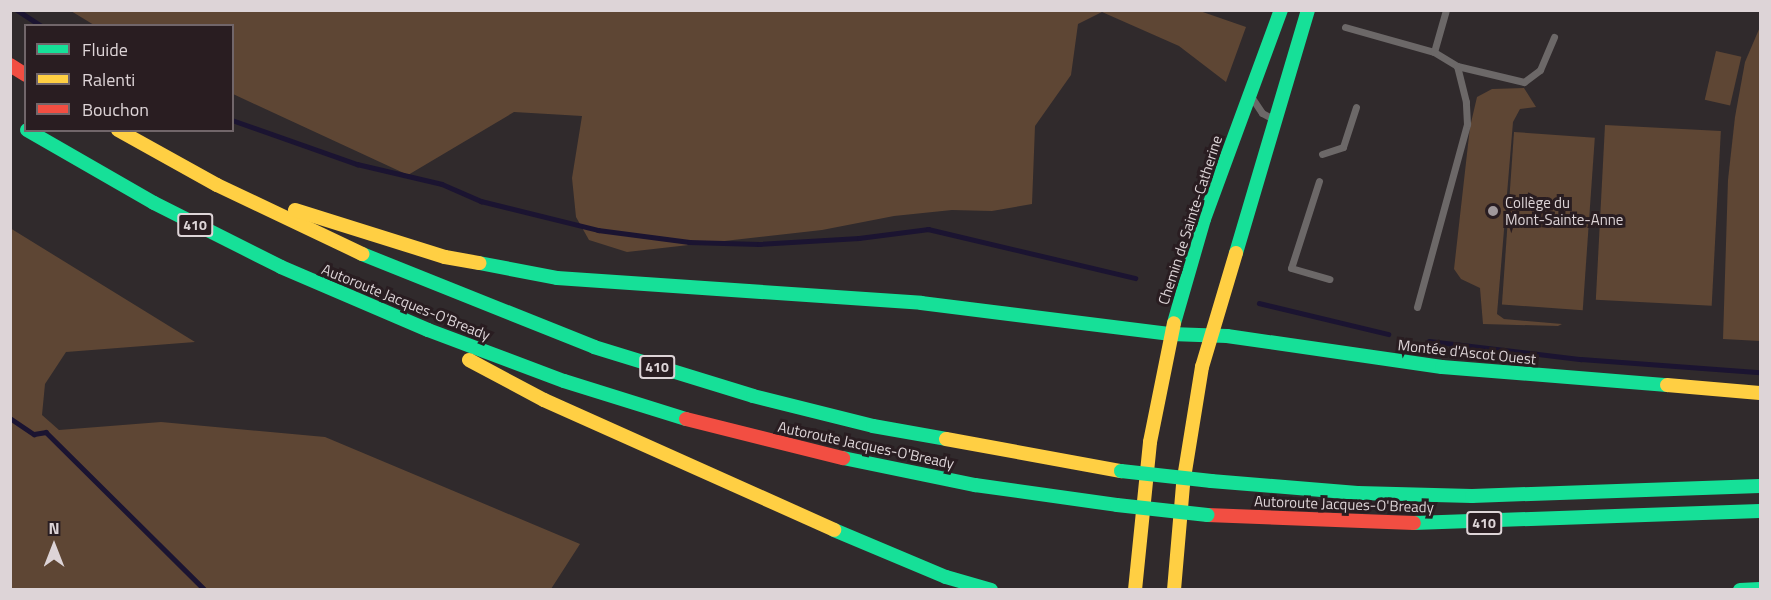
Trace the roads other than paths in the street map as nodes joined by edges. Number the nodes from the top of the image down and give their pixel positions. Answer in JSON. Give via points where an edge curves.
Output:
{"nodes":[{"id":1,"x":1281,"y":10,"type":"edge"},
{"id":2,"x":1308,"y":10,"type":"edge"},
{"id":3,"x":1446,"y":10,"type":"edge"},
{"id":4,"x":1345,"y":27,"type":"dead end"},
{"id":5,"x":1554,"y":37,"type":"dead end"},
{"id":6,"x":1434,"y":52,"type":"junction"},
{"id":7,"x":10,"y":65,"type":"edge"},
{"id":8,"x":1457,"y":66,"type":"junction"},
{"id":9,"x":24,"y":74,"type":"edge"},
{"id":10,"x":1250,"y":95,"type":"junction"},
{"id":11,"x":1356,"y":107,"type":"dead end"},
{"id":12,"x":1275,"y":120,"type":"junction"},
{"id":13,"x":30,"y":132,"type":"edge"},
{"id":14,"x":122,"y":132,"type":"edge"},
{"id":15,"x":1322,"y":153,"type":"dead end"},
{"id":16,"x":1319,"y":181,"type":"dead end"},
{"id":17,"x":217,"y":185,"type":"junction"},
{"id":18,"x":1329,"y":279,"type":"dead end"},
{"id":19,"x":369,"y":306,"type":"junction"},
{"id":20,"x":1417,"y":307,"type":"dead end"},
{"id":21,"x":1171,"y":334,"type":"junction"},
{"id":22,"x":1212,"y":336,"type":"junction"},
{"id":23,"x":1761,"y":393,"type":"edge"},
{"id":24,"x":1761,"y":486,"type":"edge"},
{"id":25,"x":1761,"y":511,"type":"edge"},
{"id":26,"x":1761,"y":589,"type":"edge"},
{"id":27,"x":991,"y":590,"type":"edge"},
{"id":28,"x":1135,"y":590,"type":"edge"},
{"id":29,"x":1174,"y":590,"type":"edge"},
{"id":30,"x":1740,"y":590,"type":"edge"}],
"edges":[{"from":1,"to":10,"type":"main road","name":"Chemin de Sainte-Catherine"},
{"from":2,"to":12,"type":"main road"},
{"from":3,"to":6,"type":"lane"},
{"from":4,"to":6,"type":"lane"},
{"from":5,"to":8,"type":"lane","via":[[1540,70],[1524,82]]},
{"from":6,"to":8,"type":"lane"},
{"from":7,"to":9,"type":"main road"},
{"from":8,"to":20,"type":"lane","via":[[1467,124]]},
{"from":10,"to":12,"type":"lane","via":[[1262,113]]},
{"from":10,"to":21,"type":"main road","name":"Chemin de Sainte-Catherine","via":[[1201,227]]},
{"from":11,"to":15,"type":"lane","via":[[1343,147]]},
{"from":12,"to":22,"type":"main road"},
{"from":13,"to":19,"type":"main road","name":"Autoroute Jacques-O'Bready","number":"410","via":[[216,235]]},
{"from":14,"to":17,"type":"main road","name":"Autoroute Jacques-O'Bready","number":"410"},
{"from":16,"to":18,"type":"lane","via":[[1314,186],[1291,268]]},
{"from":17,"to":21,"type":"main road","name":"Montée d'Ascot Ouest","via":[[413,248],[509,271],[595,282],[977,308]]},
{"from":17,"to":24,"type":"main road","name":"Autoroute Jacques-O'Bready","number":"410","bridge":true,"via":[[425,282],[662,369],[873,426],[1121,471],[1358,493],[1472,496]]},
{"from":19,"to":25,"type":"main road","name":"Autoroute Jacques-O'Bready","number":"410","bridge":true,"via":[[564,381],[735,432],[936,478],[1117,505],[1208,515],[1456,524]]},
{"from":19,"to":27,"type":"main road","via":[[577,415],[898,559]]},
{"from":21,"to":22,"type":"main road","name":"Montée d'Ascot Ouest"},
{"from":21,"to":28,"type":"main road","name":"Chemin de Sainte-Catherine","via":[[1145,477]]},
{"from":22,"to":23,"type":"main road","name":"Montée d'Ascot Ouest","via":[[1442,367]]},
{"from":22,"to":29,"type":"main road","via":[[1189,437]]},
{"from":26,"to":30,"type":"main road"}]}
